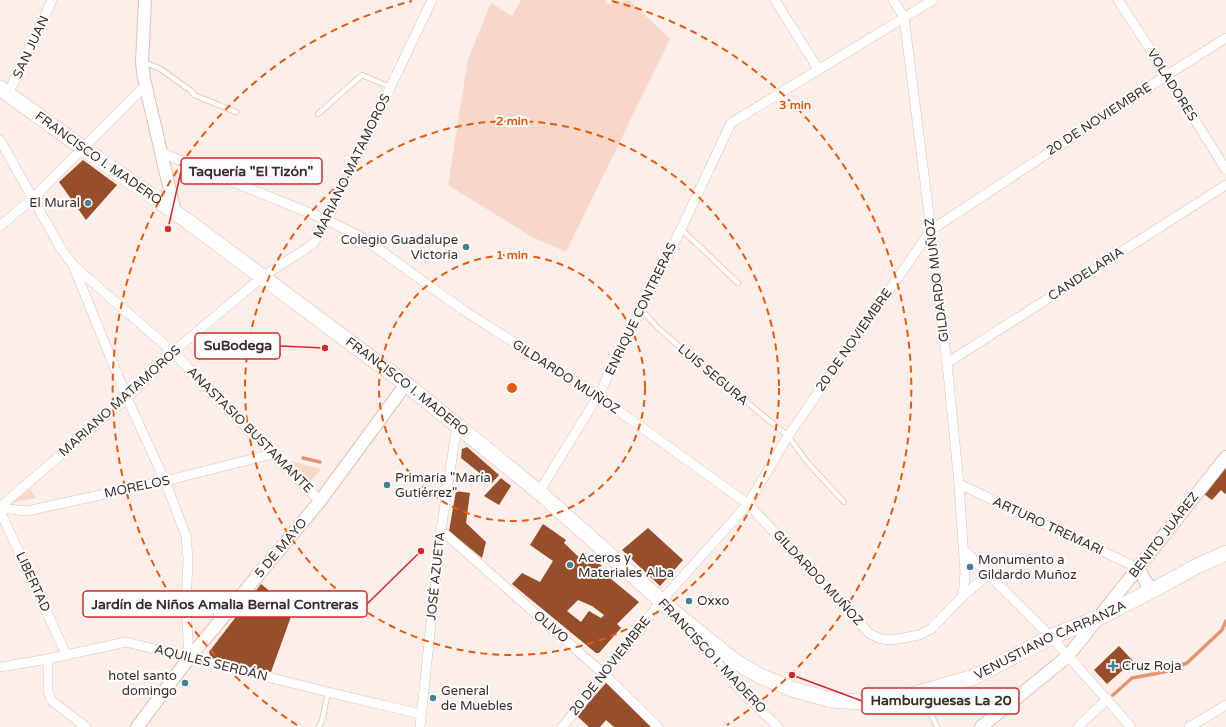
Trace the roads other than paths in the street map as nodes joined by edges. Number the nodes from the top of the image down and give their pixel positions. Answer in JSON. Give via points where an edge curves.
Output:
{"nodes":[{"id":1,"x":52,"y":0,"type":"edge"},
{"id":2,"x":145,"y":0,"type":"edge"},
{"id":3,"x":432,"y":0,"type":"edge"},
{"id":4,"x":775,"y":0,"type":"edge"},
{"id":5,"x":893,"y":0,"type":"edge"},
{"id":6,"x":933,"y":0,"type":"edge"},
{"id":7,"x":1118,"y":0,"type":"edge"},
{"id":8,"x":904,"y":17,"type":"junction"},
{"id":9,"x":1226,"y":38,"type":"edge"},
{"id":10,"x":142,"y":62,"type":"junction"},
{"id":11,"x":818,"y":69,"type":"junction"},
{"id":12,"x":1167,"y":75,"type":"junction"},
{"id":13,"x":146,"y":86,"type":"junction"},
{"id":14,"x":390,"y":88,"type":"junction"},
{"id":15,"x":4,"y":91,"type":"edge"},
{"id":16,"x":236,"y":112,"type":"dead end"},
{"id":17,"x":318,"y":114,"type":"dead end"},
{"id":18,"x":0,"y":140,"type":"edge"},
{"id":19,"x":84,"y":149,"type":"junction"},
{"id":20,"x":162,"y":153,"type":"junction"},
{"id":21,"x":1226,"y":170,"type":"edge"},
{"id":22,"x":1226,"y":185,"type":"edge"},
{"id":23,"x":32,"y":199,"type":"junction"},
{"id":24,"x":175,"y":212,"type":"junction"},
{"id":25,"x":327,"y":220,"type":"junction"},
{"id":26,"x":0,"y":226,"type":"edge"},
{"id":27,"x":681,"y":229,"type":"junction"},
{"id":28,"x":932,"y":230,"type":"junction"},
{"id":29,"x":73,"y":265,"type":"junction"},
{"id":30,"x":262,"y":277,"type":"junction"},
{"id":31,"x":738,"y":283,"type":"dead end"},
{"id":32,"x":642,"y":309,"type":"junction"},
{"id":33,"x":173,"y":352,"type":"junction"},
{"id":34,"x":947,"y":363,"type":"junction"},
{"id":35,"x":406,"y":384,"type":"junction"},
{"id":36,"x":598,"y":396,"type":"junction"},
{"id":37,"x":127,"y":398,"type":"junction"},
{"id":38,"x":457,"y":425,"type":"junction"},
{"id":39,"x":788,"y":436,"type":"junction"},
{"id":40,"x":272,"y":454,"type":"junction"},
{"id":41,"x":1226,"y":457,"type":"edge"},
{"id":42,"x":165,"y":481,"type":"junction"},
{"id":43,"x":959,"y":484,"type":"junction"},
{"id":44,"x":539,"y":492,"type":"junction"},
{"id":45,"x":320,"y":500,"type":"junction"},
{"id":46,"x":844,"y":502,"type":"dead end"},
{"id":47,"x":748,"y":504,"type":"junction"},
{"id":48,"x":0,"y":509,"type":"edge"},
{"id":49,"x":441,"y":530,"type":"junction"},
{"id":50,"x":964,"y":550,"type":"junction"},
{"id":51,"x":1226,"y":553,"type":"edge"},
{"id":52,"x":1138,"y":568,"type":"junction"},
{"id":53,"x":989,"y":574,"type":"junction"},
{"id":54,"x":1155,"y":589,"type":"junction"},
{"id":55,"x":963,"y":596,"type":"junction"},
{"id":56,"x":661,"y":601,"type":"junction"},
{"id":57,"x":675,"y":613,"type":"junction"},
{"id":58,"x":1100,"y":616,"type":"junction"},
{"id":59,"x":1052,"y":637,"type":"junction"},
{"id":60,"x":66,"y":654,"type":"junction"},
{"id":61,"x":1068,"y":656,"type":"junction"},
{"id":62,"x":189,"y":658,"type":"junction"},
{"id":63,"x":48,"y":659,"type":"junction"},
{"id":64,"x":0,"y":667,"type":"edge"},
{"id":65,"x":605,"y":675,"type":"junction"},
{"id":66,"x":328,"y":692,"type":"junction"},
{"id":67,"x":1107,"y":699,"type":"junction"},
{"id":68,"x":1226,"y":705,"type":"edge"},
{"id":69,"x":420,"y":714,"type":"junction"},
{"id":70,"x":931,"y":714,"type":"dead end"},
{"id":71,"x":86,"y":727,"type":"edge"},
{"id":72,"x":137,"y":727,"type":"edge"},
{"id":73,"x":319,"y":727,"type":"edge"},
{"id":74,"x":420,"y":727,"type":"edge"},
{"id":75,"x":562,"y":727,"type":"edge"},
{"id":76,"x":658,"y":727,"type":"edge"},
{"id":77,"x":778,"y":727,"type":"edge"},
{"id":78,"x":937,"y":727,"type":"edge"},
{"id":79,"x":981,"y":727,"type":"edge"},
{"id":80,"x":1078,"y":727,"type":"edge"},
{"id":81,"x":1132,"y":727,"type":"edge"},
{"id":82,"x":1189,"y":727,"type":"edge"}],
"edges":[{"from":1,"to":15,"type":"street","name":"SAN JUAN"},
{"from":2,"to":10,"type":"street"},
{"from":3,"to":14,"type":"street","name":"MARIANO MATAMOROS"},
{"from":4,"to":11,"type":"street"},
{"from":5,"to":8,"type":"street","name":"GILDARDO MUÑOZ"},
{"from":6,"to":8,"type":"street","name":"ENRIQUE CONTRERAS"},
{"from":7,"to":12,"type":"street","name":"VOLADORES"},
{"from":8,"to":11,"type":"street","name":"ENRIQUE CONTRERAS"},
{"from":8,"to":28,"type":"street","name":"GILDARDO MUÑOZ"},
{"from":9,"to":12,"type":"street","name":"20 DE NOVIEMBRE"},
{"from":10,"to":13,"type":"street"},
{"from":10,"to":16,"type":"lane","via":[[159,68],[194,95]]},
{"from":11,"to":27,"type":"street","name":"ENRIQUE CONTRERAS","via":[[731,123]]},
{"from":12,"to":21,"type":"street","name":"VOLADORES"},
{"from":12,"to":28,"type":"street","name":"20 DE NOVIEMBRE"},
{"from":13,"to":19,"type":"street"},
{"from":13,"to":20,"type":"street"},
{"from":14,"to":17,"type":"lane","via":[[362,75]]},
{"from":14,"to":25,"type":"street","name":"MARIANO MATAMOROS"},
{"from":15,"to":19,"type":"main road","name":"FRANCISCO I. MADERO"},
{"from":18,"to":23,"type":"street"},
{"from":19,"to":23,"type":"street"},
{"from":19,"to":24,"type":"main road","name":"FRANCISCO I. MADERO"},
{"from":20,"to":24,"type":"street"},
{"from":20,"to":25,"type":"street","name":"GILDARDO MUÑOZ"},
{"from":22,"to":34,"type":"street","name":"CANDELARIA"},
{"from":23,"to":26,"type":"street"},
{"from":23,"to":29,"type":"street"},
{"from":24,"to":30,"type":"main road","name":"FRANCISCO I. MADERO"},
{"from":25,"to":30,"type":"street","name":"MARIANO MATAMOROS","via":[[313,244]]},
{"from":25,"to":36,"type":"street","name":"GILDARDO MUÑOZ","via":[[362,238],[463,310]]},
{"from":27,"to":31,"type":"lane","name":"ENRIQUE CONTRERAS"},
{"from":27,"to":32,"type":"street","name":"ENRIQUE CONTRERAS"},
{"from":28,"to":34,"type":"street","name":"GILDARDO MUÑOZ"},
{"from":28,"to":39,"type":"street","name":"20 DE NOVIEMBRE"},
{"from":29,"to":33,"type":"street","name":"ANASTASIO BUSTAMANTE"},
{"from":29,"to":37,"type":"street"},
{"from":30,"to":33,"type":"street","name":"MARIANO MATAMOROS"},
{"from":30,"to":35,"type":"main road","name":"FRANCISCO I. MADERO"},
{"from":32,"to":36,"type":"street","name":"ENRIQUE CONTRERAS"},
{"from":32,"to":39,"type":"lane","name":"LUIS SEGURA","via":[[658,328],[682,349]]},
{"from":33,"to":37,"type":"street","name":"MARIANO MATAMOROS"},
{"from":33,"to":40,"type":"street","name":"ANASTASIO BUSTAMANTE"},
{"from":34,"to":43,"type":"street","name":"GILDARDO MUÑOZ"},
{"from":35,"to":38,"type":"main road","name":"FRANCISCO I. MADERO"},
{"from":35,"to":45,"type":"street","name":"5 DE MAYO"},
{"from":36,"to":44,"type":"street","name":"ENRIQUE CONTRERAS"},
{"from":36,"to":47,"type":"street","name":"GILDARDO MUÑOZ"},
{"from":37,"to":42,"type":"street"},
{"from":37,"to":48,"type":"street","name":"MARIANO MATAMOROS"},
{"from":38,"to":44,"type":"main road","name":"FRANCISCO I. MADERO"},
{"from":38,"to":49,"type":"street","name":"JOSÉ AZUETA"},
{"from":39,"to":46,"type":"lane","name":"LUIS SEGURA","via":[[808,463]]},
{"from":39,"to":47,"type":"street","name":"20 DE NOVIEMBRE"},
{"from":40,"to":42,"type":"street","name":"MORELOS"},
{"from":40,"to":45,"type":"street","name":"ANASTASIO BUSTAMANTE"},
{"from":41,"to":52,"type":"street","name":"BENITO JUÁREZ"},
{"from":42,"to":48,"type":"street","name":"MORELOS","via":[[27,511]]},
{"from":42,"to":62,"type":"street","via":[[186,536]]},
{"from":43,"to":50,"type":"street","name":"GILDARDO MUÑOZ"},
{"from":43,"to":52,"type":"street","name":"ARTURO TREMARI"},
{"from":44,"to":56,"type":"main road","name":"FRANCISCO I. MADERO"},
{"from":45,"to":62,"type":"street","name":"5 DE MAYO"},
{"from":47,"to":55,"type":"street","name":"GILDARDO MUÑOZ","via":[[870,634],[881,639],[899,639],[919,635],[931,629]]},
{"from":47,"to":56,"type":"street","name":"20 DE NOVIEMBRE"},
{"from":48,"to":60,"type":"street","name":"LIBERTAD"},
{"from":49,"to":65,"type":"street","name":"OLIVO"},
{"from":49,"to":69,"type":"street","name":"JOSÉ AZUETA"},
{"from":50,"to":53,"type":"street"},
{"from":50,"to":55,"type":"street","name":"GILDARDO MUÑOZ"},
{"from":51,"to":54,"type":"main road","name":"VENUSTIANO CARRANZA"},
{"from":52,"to":54,"type":"street","via":[[1147,584]]},
{"from":52,"to":58,"type":"street","name":"BENITO JUÁREZ"},
{"from":53,"to":55,"type":"street"},
{"from":53,"to":59,"type":"street"},
{"from":54,"to":58,"type":"main road","name":"VENUSTIANO CARRANZA"},
{"from":56,"to":57,"type":"main road","name":"FRANCISCO I. MADERO"},
{"from":56,"to":65,"type":"street","name":"20 DE NOVIEMBRE"},
{"from":57,"to":59,"type":"main road","name":"VENUSTIANO CARRANZA","via":[[736,662],[762,678],[832,700],[861,702],[894,700],[974,677]]},
{"from":57,"to":77,"type":"street","name":"FRANCISCO I. MADERO","via":[[742,692]]},
{"from":58,"to":59,"type":"main road","name":"VENUSTIANO CARRANZA"},
{"from":58,"to":61,"type":"street","name":"BENITO JUÁREZ"},
{"from":59,"to":61,"type":"street"},
{"from":60,"to":62,"type":"street","name":"AQUILES SERDÁN","via":[[126,642]]},
{"from":60,"to":63,"type":"street","name":"AQUILES SERDÁN"},
{"from":61,"to":67,"type":"street"},
{"from":61,"to":79,"type":"street","name":"BENITO JUÁREZ"},
{"from":62,"to":66,"type":"street","name":"AQUILES SERDÁN"},
{"from":62,"to":72,"type":"street","name":"5 DE MAYO"},
{"from":63,"to":64,"type":"street","name":"AQUILES SERDÁN"},
{"from":63,"to":71,"type":"street","via":[[48,692],[52,701]]},
{"from":65,"to":75,"type":"street","name":"20 DE NOVIEMBRE"},
{"from":65,"to":76,"type":"street","name":"OLIVO"},
{"from":66,"to":69,"type":"street","name":"AQUILES SERDÁN"},
{"from":66,"to":73,"type":"lane"},
{"from":67,"to":80,"type":"street"},
{"from":67,"to":81,"type":"street"},
{"from":68,"to":82,"type":"street"},
{"from":69,"to":74,"type":"street","name":"JOSÉ AZUETA"},
{"from":70,"to":78,"type":"lane"}]}
